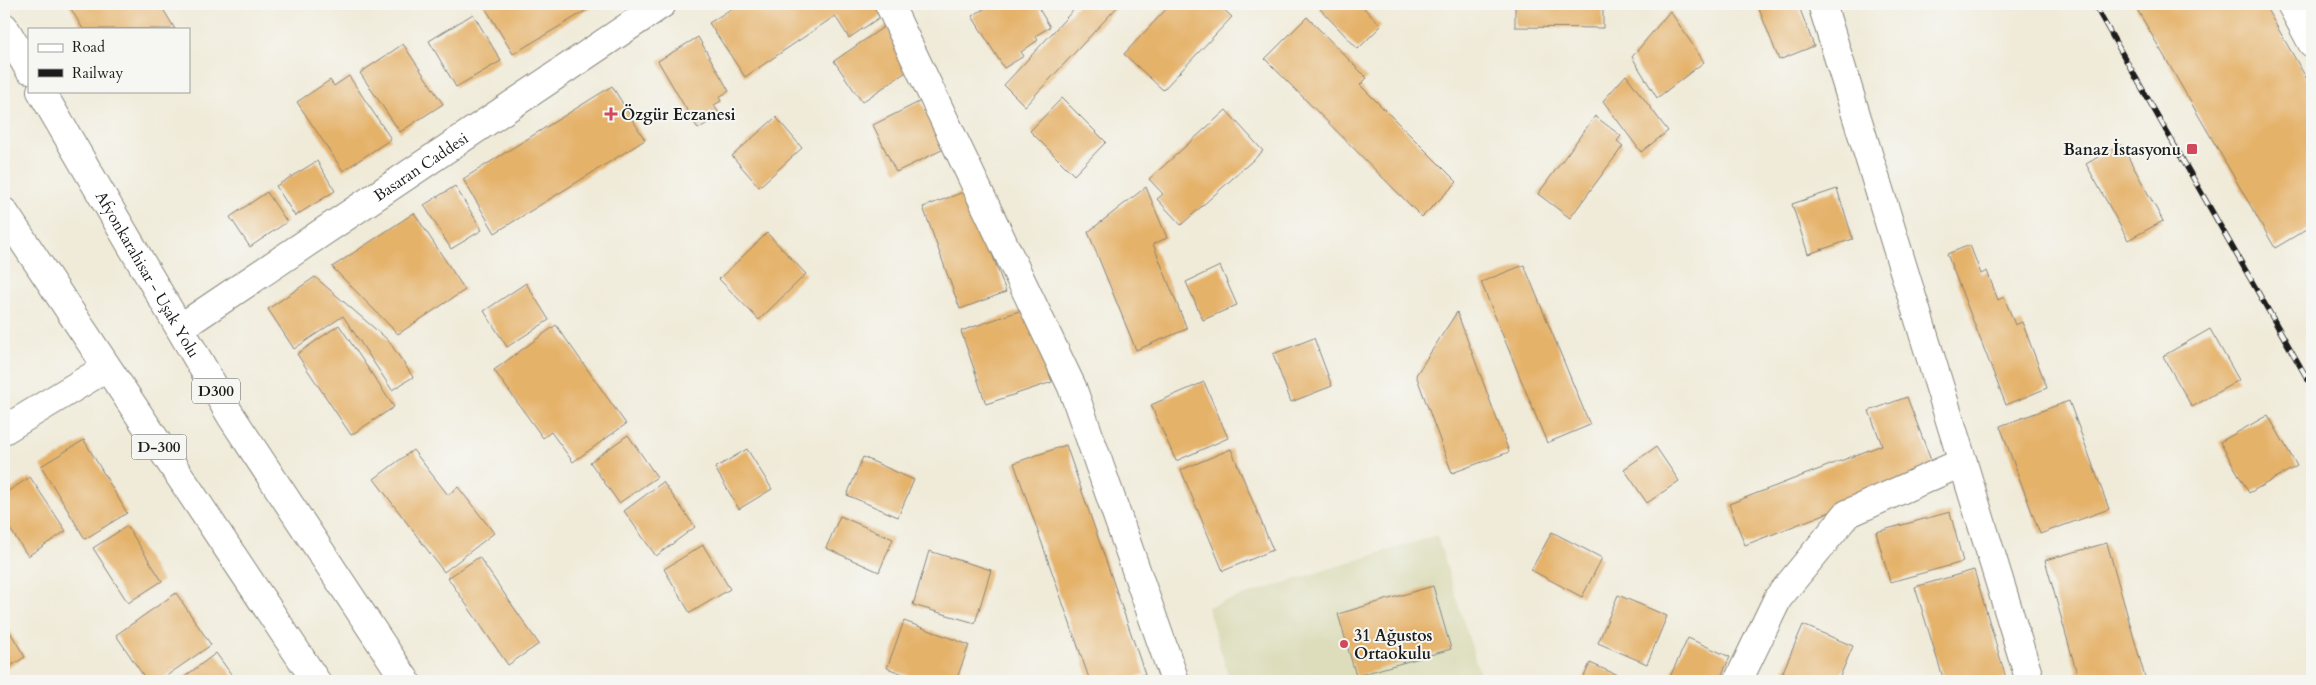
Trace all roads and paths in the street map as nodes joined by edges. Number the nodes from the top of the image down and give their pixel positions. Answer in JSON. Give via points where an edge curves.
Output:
{"nodes":[{"id":1,"x":662,"y":4,"type":"edge"},
{"id":2,"x":889,"y":4,"type":"edge"},
{"id":3,"x":1822,"y":4,"type":"edge"},
{"id":4,"x":2291,"y":4,"type":"edge"},
{"id":5,"x":4,"y":27,"type":"edge"},
{"id":6,"x":2312,"y":43,"type":"edge"},
{"id":7,"x":28,"y":68,"type":"edge"},
{"id":8,"x":43,"y":92,"type":"edge"},
{"id":9,"x":4,"y":212,"type":"edge"},
{"id":10,"x":180,"y":328,"type":"junction"},
{"id":11,"x":106,"y":368,"type":"junction"},
{"id":12,"x":4,"y":430,"type":"edge"},
{"id":13,"x":1963,"y":462,"type":"junction"},
{"id":14,"x":316,"y":681,"type":"edge"},
{"id":15,"x":406,"y":681,"type":"edge"},
{"id":16,"x":1175,"y":681,"type":"edge"},
{"id":17,"x":1738,"y":681,"type":"edge"},
{"id":18,"x":2030,"y":681,"type":"edge"}],
"edges":[{"from":1,"to":10,"type":"main road","name":"Basaran Caddesi"},
{"from":2,"to":16,"type":"main road","via":[[1072,387]]},
{"from":3,"to":13,"type":"main road"},
{"from":4,"to":6,"type":"main road"},
{"from":5,"to":7,"type":"main road"},
{"from":8,"to":10,"type":"main road","name":"Afyonkarahisar - Uşak Yolu","number":"D300"},
{"from":9,"to":11,"type":"main road","number":"D-300"},
{"from":10,"to":15,"type":"main road","name":"Afyonkarahisar - Uşak Yolu","number":"D300","via":[[232,416]]},
{"from":11,"to":12,"type":"main road"},
{"from":11,"to":14,"type":"main road","number":"D-300"},
{"from":13,"to":17,"type":"main road","via":[[1848,514],[1778,598]]},
{"from":13,"to":18,"type":"main road"}]}
